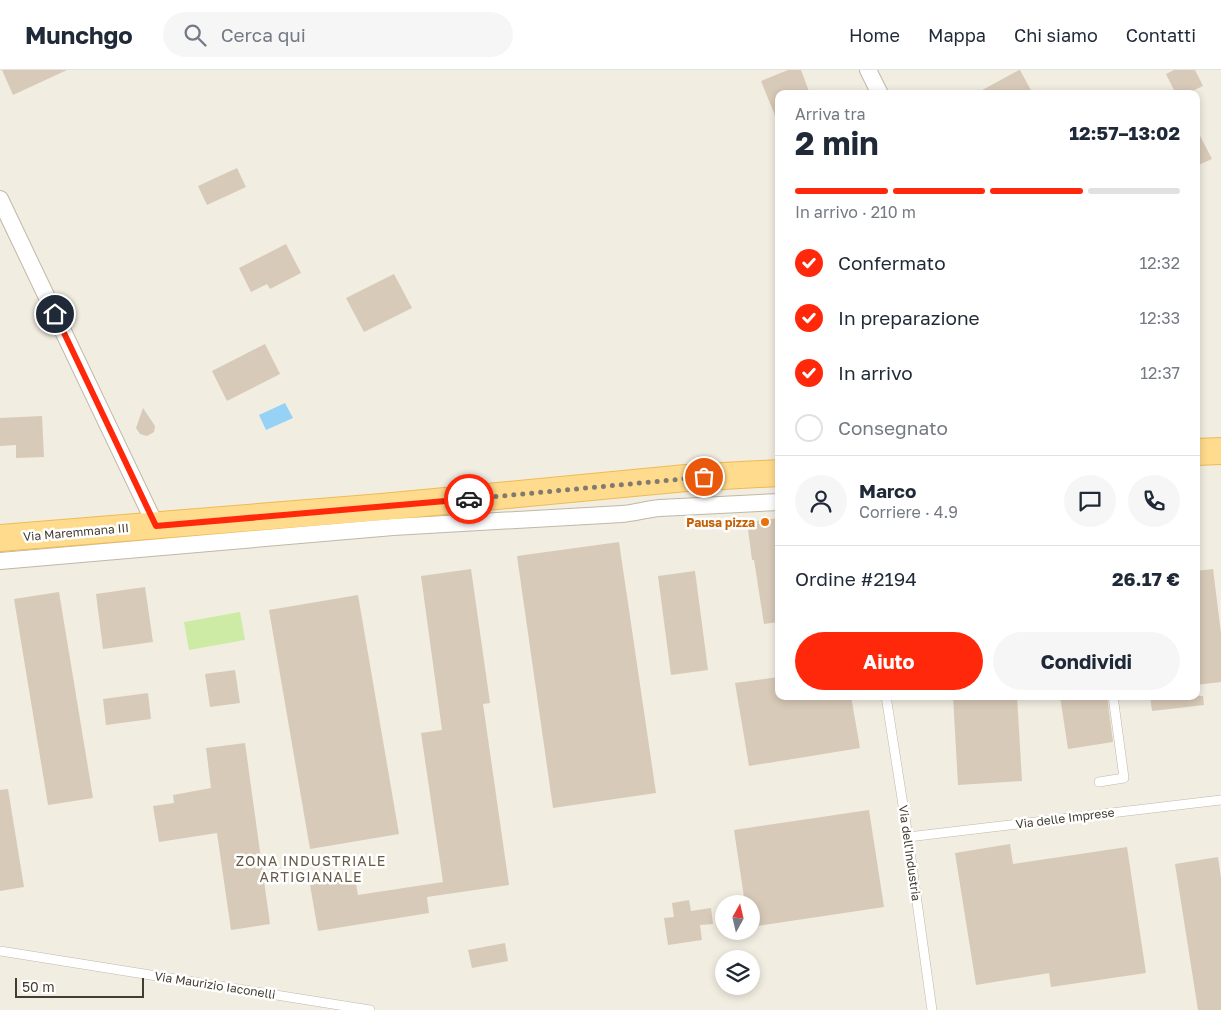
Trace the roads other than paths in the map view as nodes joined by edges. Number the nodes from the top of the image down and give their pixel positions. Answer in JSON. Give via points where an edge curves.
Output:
{"nodes":[{"id":1,"x":868,"y":70,"type":"edge"},
{"id":2,"x":878,"y":90,"type":"edge"},
{"id":3,"x":0,"y":199,"type":"edge"},
{"id":4,"x":1221,"y":451,"type":"edge"},
{"id":5,"x":1200,"y":452,"type":"edge"},
{"id":6,"x":775,"y":473,"type":"edge"},
{"id":7,"x":775,"y":502,"type":"edge"},
{"id":8,"x":156,"y":526,"type":"junction"},
{"id":9,"x":0,"y":538,"type":"edge"},
{"id":10,"x":0,"y":561,"type":"edge"},
{"id":11,"x":887,"y":700,"type":"edge"},
{"id":12,"x":1114,"y":700,"type":"edge"},
{"id":13,"x":1099,"y":782,"type":"dead end"},
{"id":14,"x":1221,"y":800,"type":"edge"},
{"id":15,"x":908,"y":837,"type":"junction"},
{"id":16,"x":0,"y":951,"type":"edge"},
{"id":17,"x":370,"y":1010,"type":"edge"},
{"id":18,"x":932,"y":1010,"type":"edge"}],
"edges":[{"from":1,"to":2,"type":"street"},
{"from":3,"to":8,"type":"street"},
{"from":4,"to":5,"type":"main road"},
{"from":6,"to":8,"type":"main road","name":"Via Maremmana III","via":[[686,478]]},
{"from":7,"to":10,"type":"street","via":[[393,528]]},
{"from":8,"to":9,"type":"main road","name":"Via Maremmana III"},
{"from":11,"to":15,"type":"lane","name":"Via dell'Industria"},
{"from":12,"to":13,"type":"lane","via":[[1124,778]]},
{"from":14,"to":15,"type":"lane","name":"Via delle Imprese"},
{"from":15,"to":18,"type":"lane","name":"Via dell'Industria"},
{"from":16,"to":17,"type":"lane","name":"Via Maurizio Iaconelli"}]}
